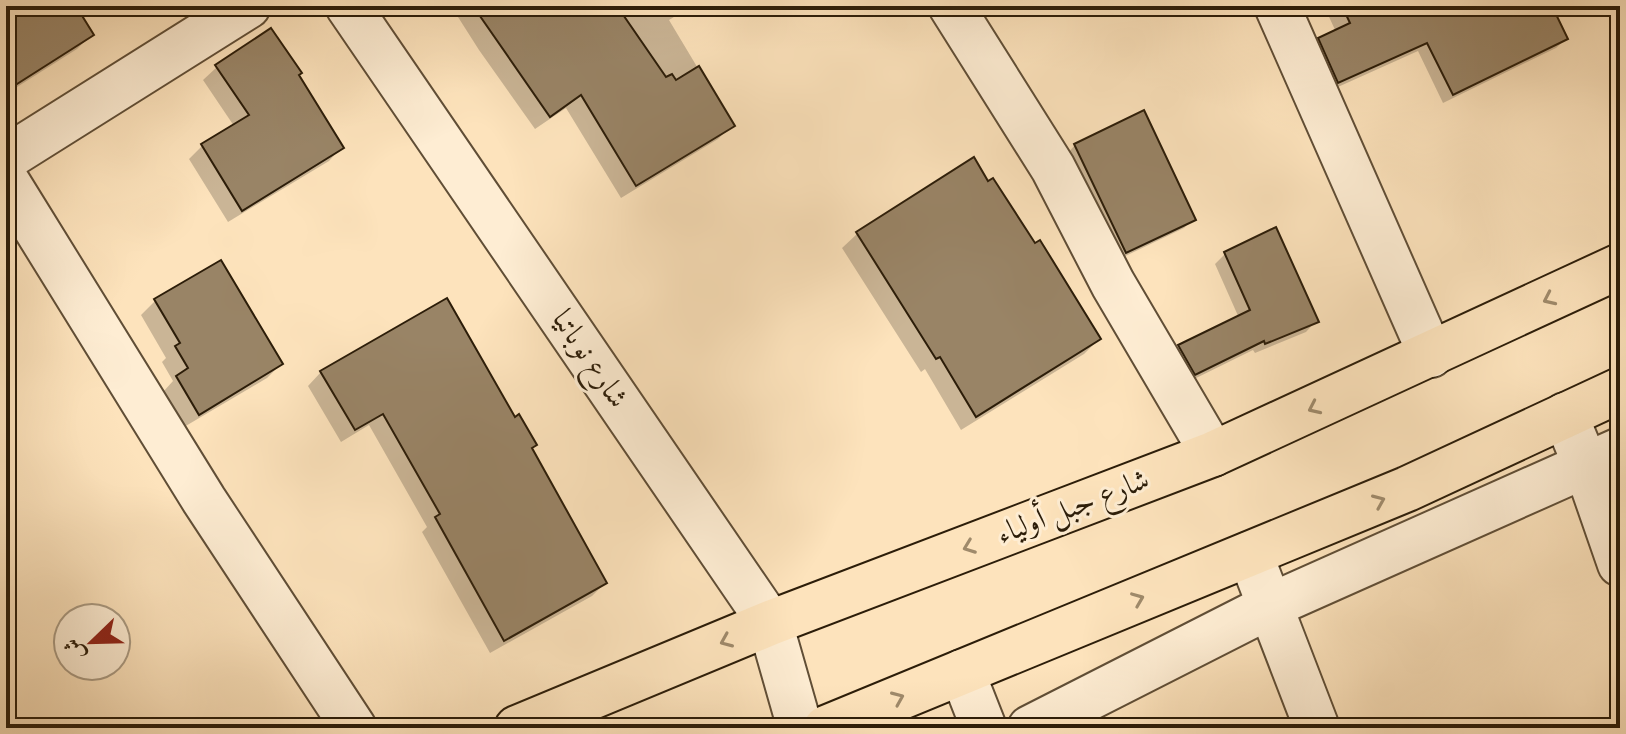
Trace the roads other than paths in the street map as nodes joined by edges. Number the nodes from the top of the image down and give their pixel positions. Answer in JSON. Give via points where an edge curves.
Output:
{"nodes":[{"id":1,"x":248,"y":6,"type":"edge"},
{"id":2,"x":348,"y":6,"type":"edge"},
{"id":3,"x":951,"y":6,"type":"edge"},
{"id":4,"x":1277,"y":6,"type":"edge"},
{"id":5,"x":6,"y":158,"type":"edge"},
{"id":6,"x":6,"y":180,"type":"edge"},
{"id":7,"x":1620,"y":266,"type":"edge"},
{"id":8,"x":1431,"y":355,"type":"junction"},
{"id":9,"x":1620,"y":390,"type":"edge"},
{"id":10,"x":1565,"y":415,"type":"junction"},
{"id":11,"x":1213,"y":454,"type":"junction"},
{"id":12,"x":1603,"y":458,"type":"edge"},
{"id":13,"x":1250,"y":554,"type":"junction"},
{"id":14,"x":1620,"y":564,"type":"edge"},
{"id":15,"x":1270,"y":606,"type":"junction"},
{"id":16,"x":770,"y":623,"type":"junction"},
{"id":17,"x":962,"y":672,"type":"junction"},
{"id":18,"x":354,"y":728,"type":"edge"},
{"id":19,"x":517,"y":728,"type":"edge"},
{"id":20,"x":800,"y":728,"type":"edge"},
{"id":21,"x":826,"y":728,"type":"edge"},
{"id":22,"x":984,"y":728,"type":"edge"},
{"id":23,"x":1030,"y":728,"type":"edge"},
{"id":24,"x":1317,"y":728,"type":"edge"}],
"edges":[{"from":1,"to":5,"type":"street"},
{"from":2,"to":16,"type":"street","name":"شارع نوباتيا"},
{"from":3,"to":11,"type":"street","via":[[1053,168],[1113,284]]},
{"from":4,"to":8,"type":"street"},
{"from":6,"to":18,"type":"street","via":[[204,500]]},
{"from":7,"to":8,"type":"main road","name":"شارع جبل أولياء","one_way":true},
{"from":8,"to":11,"type":"main road","name":"شارع جبل أولياء","one_way":true},
{"from":9,"to":10,"type":"main road"},
{"from":10,"to":12,"type":"street"},
{"from":13,"to":10,"type":"main road","one_way":true},
{"from":11,"to":16,"type":"main road","name":"شارع جبل أولياء","one_way":true},
{"from":12,"to":14,"type":"street"},
{"from":12,"to":15,"type":"street"},
{"from":13,"to":15,"type":"street"},
{"from":17,"to":13,"type":"main road","one_way":true},
{"from":15,"to":23,"type":"street"},
{"from":15,"to":24,"type":"street"},
{"from":16,"to":19,"type":"main road","name":"شارع جبل أولياء","one_way":true},
{"from":16,"to":20,"type":"street","name":"شارع نوباتيا"},
{"from":21,"to":17,"type":"main road","one_way":true},
{"from":17,"to":22,"type":"street"}]}
